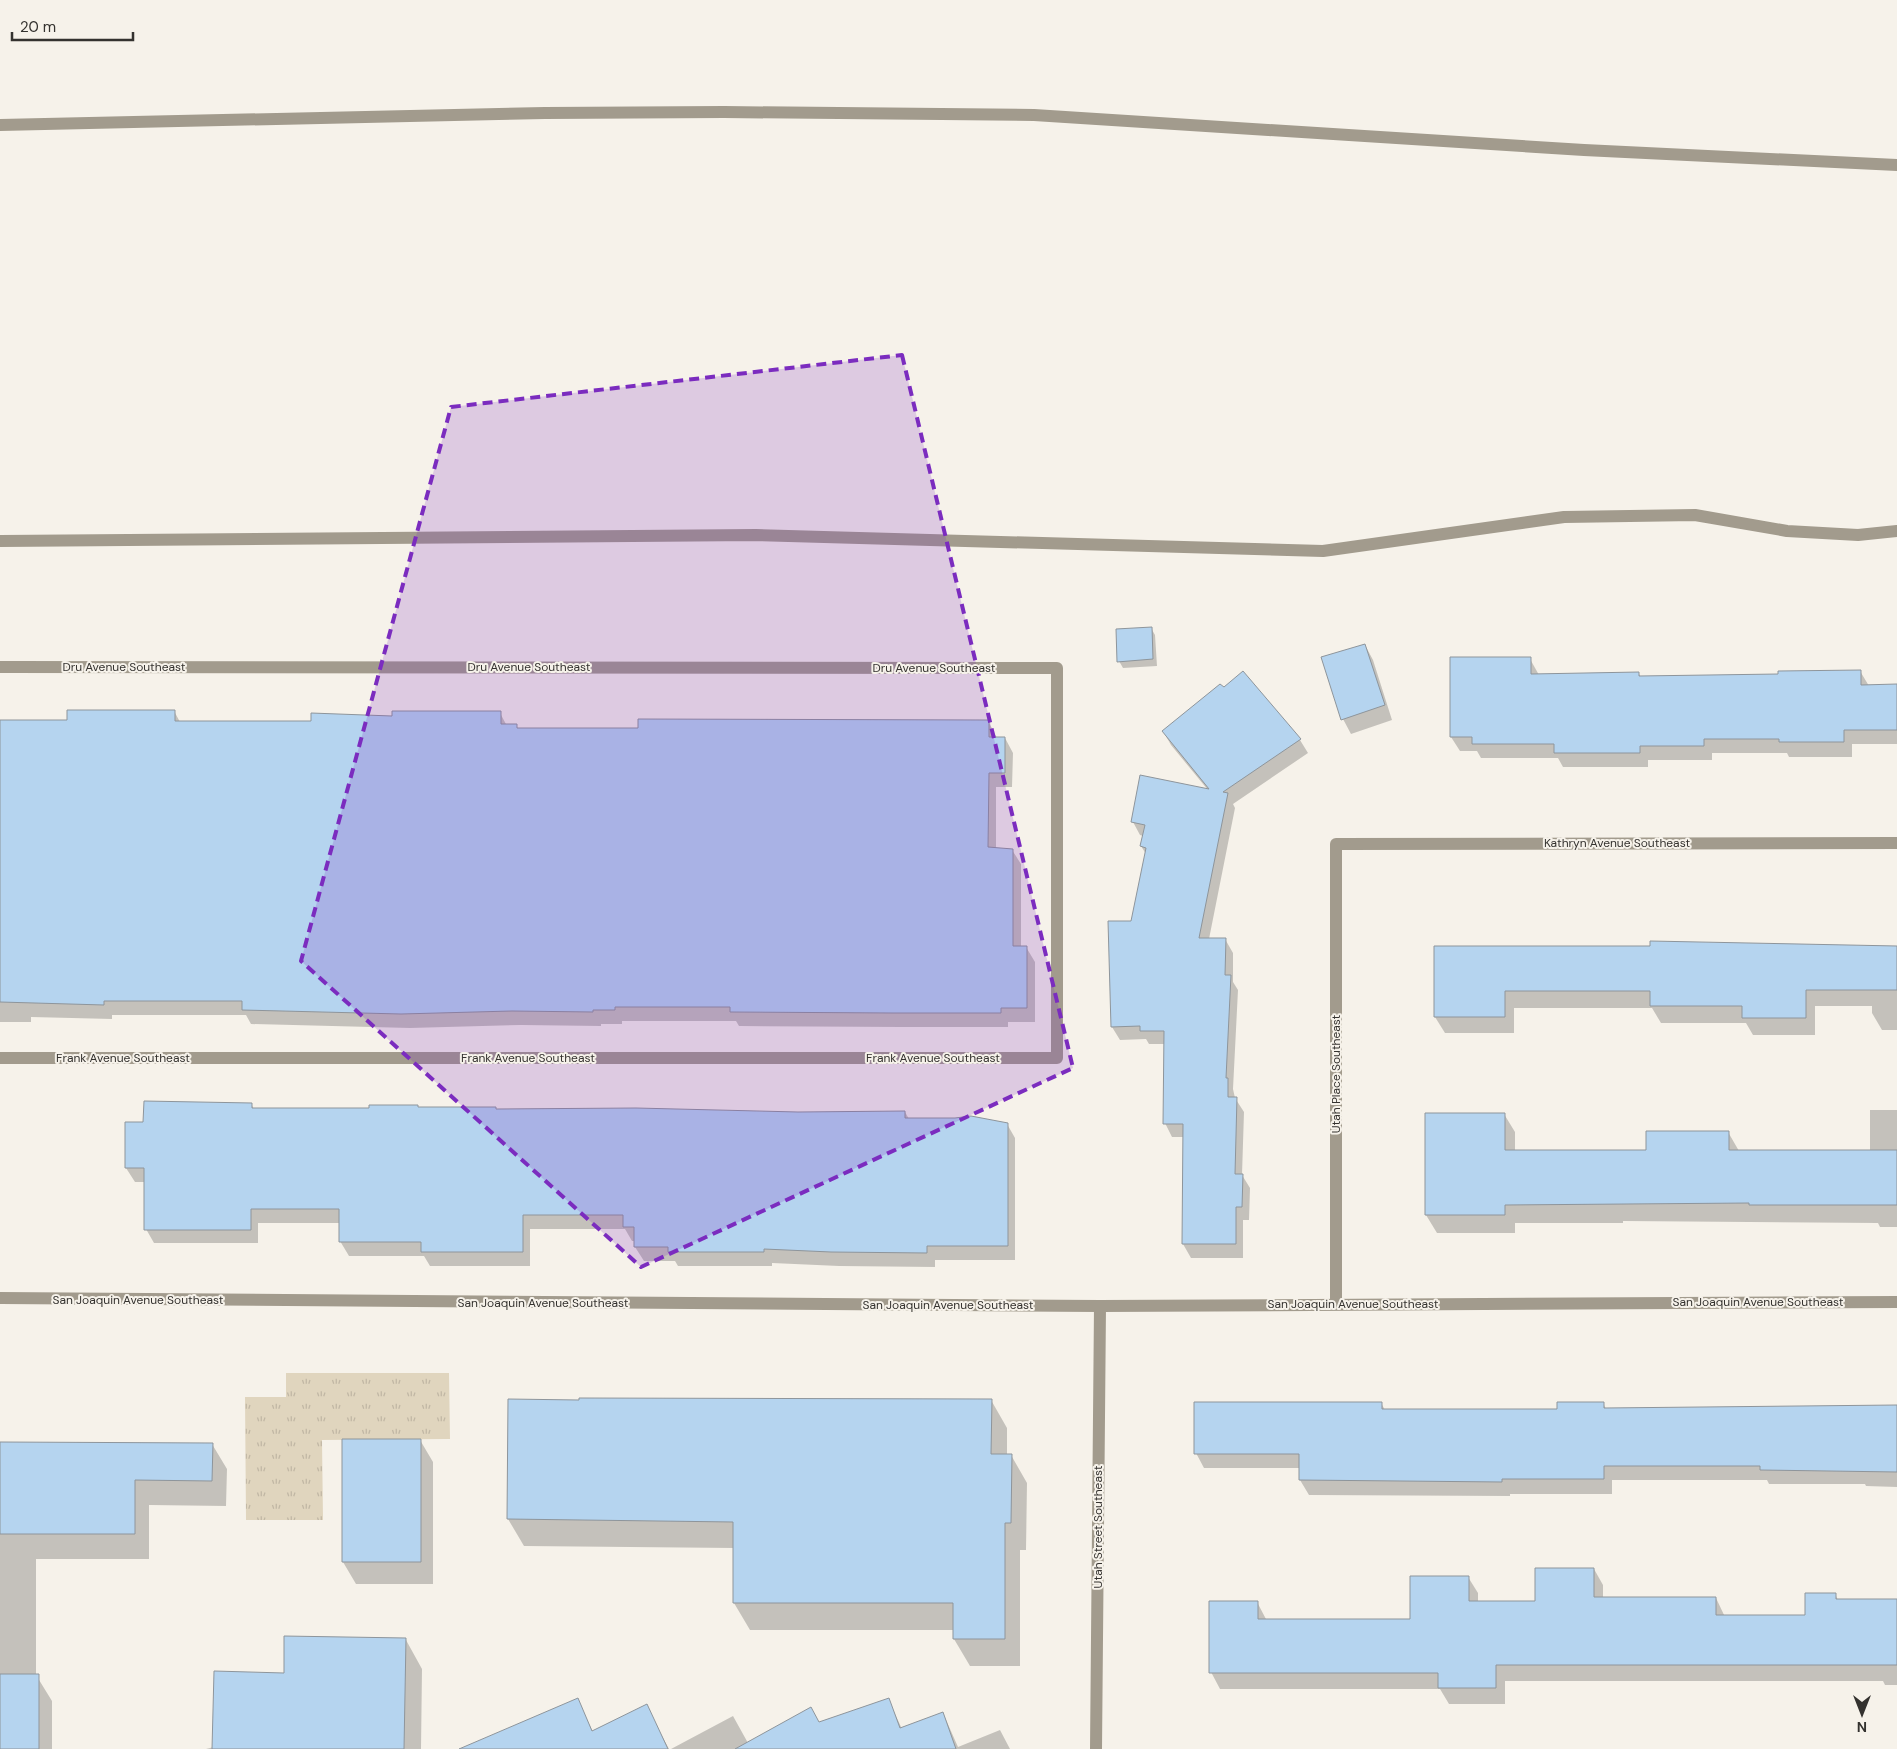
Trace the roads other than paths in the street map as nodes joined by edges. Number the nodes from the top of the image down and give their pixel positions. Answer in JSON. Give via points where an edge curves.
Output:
{"nodes":[{"id":1,"x":0,"y":125,"type":"edge"},
{"id":2,"x":1897,"y":165,"type":"edge"},
{"id":3,"x":1897,"y":530,"type":"edge"},
{"id":4,"x":0,"y":541,"type":"edge"},
{"id":5,"x":0,"y":667,"type":"edge"},
{"id":6,"x":1897,"y":843,"type":"edge"},
{"id":7,"x":1336,"y":844,"type":"joint"},
{"id":8,"x":0,"y":1058,"type":"edge"},
{"id":9,"x":1057,"y":1058,"type":"joint"},
{"id":10,"x":0,"y":1298,"type":"edge"},
{"id":11,"x":1897,"y":1302,"type":"edge"},
{"id":12,"x":1336,"y":1304,"type":"junction"},
{"id":13,"x":1100,"y":1306,"type":"junction"},
{"id":14,"x":1096,"y":1749,"type":"edge"}],
"edges":[{"from":1,"to":2,"type":"street","via":[[546,113],[1034,115],[1564,149]]},
{"from":3,"to":4,"type":"street","via":[[1858,535],[1787,531],[1695,515],[1564,517],[1323,551],[756,535]]},
{"from":5,"to":9,"type":"street","name":"Dru Avenue Southeast","via":[[1057,668]]},
{"from":6,"to":7,"type":"street","name":"Kathryn Avenue Southeast"},
{"from":7,"to":12,"type":"street","name":"Utah Place Southeast"},
{"from":8,"to":9,"type":"street","name":"Frank Avenue Southeast"},
{"from":10,"to":13,"type":"street","name":"San Joaquin Avenue Southeast"},
{"from":11,"to":12,"type":"street","name":"San Joaquin Avenue Southeast"},
{"from":12,"to":13,"type":"street","name":"San Joaquin Avenue Southeast"},
{"from":13,"to":14,"type":"street","name":"Utah Street Southeast"}]}
